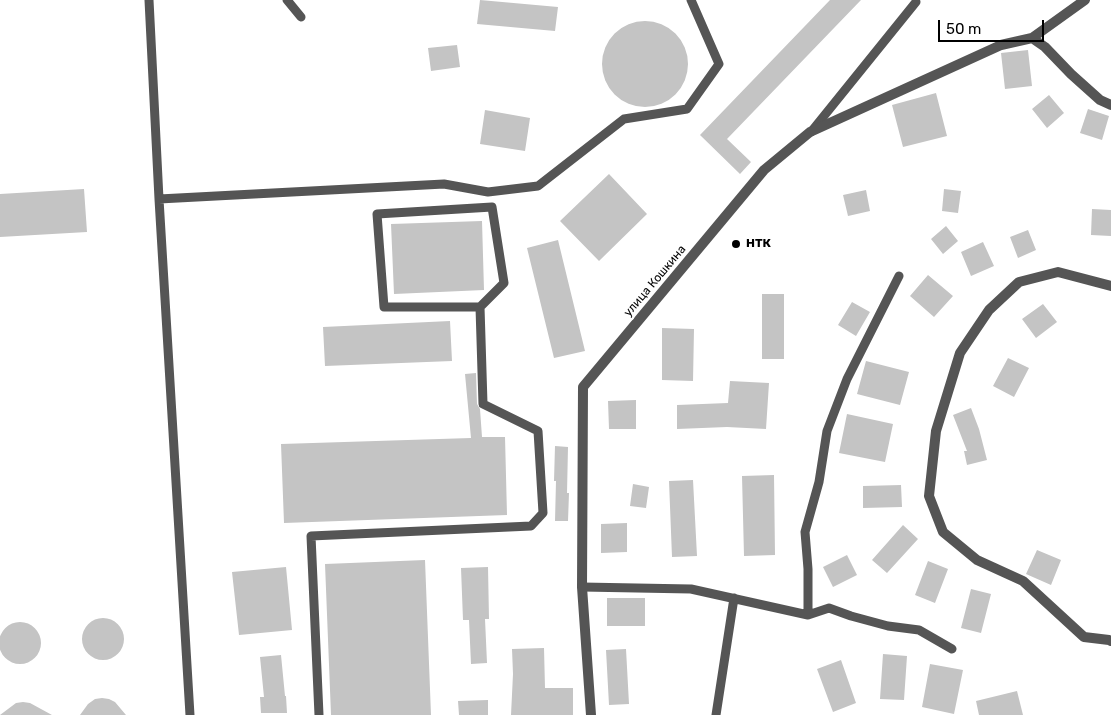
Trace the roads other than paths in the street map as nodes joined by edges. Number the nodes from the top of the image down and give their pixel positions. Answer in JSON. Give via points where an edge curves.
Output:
{"nodes":[{"id":1,"x":149,"y":0,"type":"edge"},
{"id":2,"x":287,"y":0,"type":"edge"},
{"id":3,"x":691,"y":0,"type":"edge"},
{"id":4,"x":1085,"y":0,"type":"edge"},
{"id":5,"x":916,"y":2,"type":"dead end"},
{"id":6,"x":301,"y":17,"type":"dead end"},
{"id":7,"x":1032,"y":38,"type":"junction"},
{"id":8,"x":1111,"y":105,"type":"edge"},
{"id":9,"x":810,"y":132,"type":"junction"},
{"id":10,"x":159,"y":199,"type":"junction"},
{"id":11,"x":899,"y":276,"type":"dead end"},
{"id":12,"x":1111,"y":286,"type":"edge"},
{"id":13,"x":480,"y":307,"type":"junction"},
{"id":14,"x":582,"y":586,"type":"junction"},
{"id":15,"x":734,"y":598,"type":"junction"},
{"id":16,"x":808,"y":615,"type":"junction"},
{"id":17,"x":1111,"y":641,"type":"edge"},
{"id":18,"x":952,"y":649,"type":"dead end"},
{"id":19,"x":190,"y":715,"type":"edge"},
{"id":20,"x":319,"y":715,"type":"edge"},
{"id":21,"x":591,"y":715,"type":"edge"},
{"id":22,"x":716,"y":715,"type":"edge"}],
"edges":[{"from":1,"to":10,"type":"lane"},
{"from":2,"to":6,"type":"lane"},
{"from":3,"to":10,"type":"lane","via":[[719,64],[687,109],[624,119],[538,186],[488,192],[444,184]]},
{"from":4,"to":7,"type":"street"},
{"from":5,"to":9,"type":"lane"},
{"from":7,"to":8,"type":"street","via":[[1100,100]]},
{"from":7,"to":9,"type":"street","name":"улица Кошкина","via":[[1001,45]]},
{"from":9,"to":14,"type":"street","name":"улица Кошкина","via":[[764,170],[583,387]]},
{"from":10,"to":19,"type":"lane"},
{"from":11,"to":16,"type":"lane","via":[[847,380],[827,431],[819,482],[805,532]]},
{"from":12,"to":17,"type":"street","via":[[1058,272],[1019,282],[989,310],[960,353],[936,431],[929,496],[943,532],[977,560],[1023,581],[1084,637]]},
{"from":13,"to":13,"type":"lane","via":[[384,306],[377,214],[492,207],[504,283]]},
{"from":13,"to":20,"type":"lane","via":[[483,404],[538,431],[543,513],[531,526],[311,536]]},
{"from":14,"to":15,"type":"lane","via":[[691,589]]},
{"from":14,"to":21,"type":"street","name":"улица Кошкина"},
{"from":15,"to":16,"type":"lane"},
{"from":15,"to":22,"type":"lane"},
{"from":16,"to":18,"type":"lane","via":[[829,608],[888,626],[919,630]]}]}
